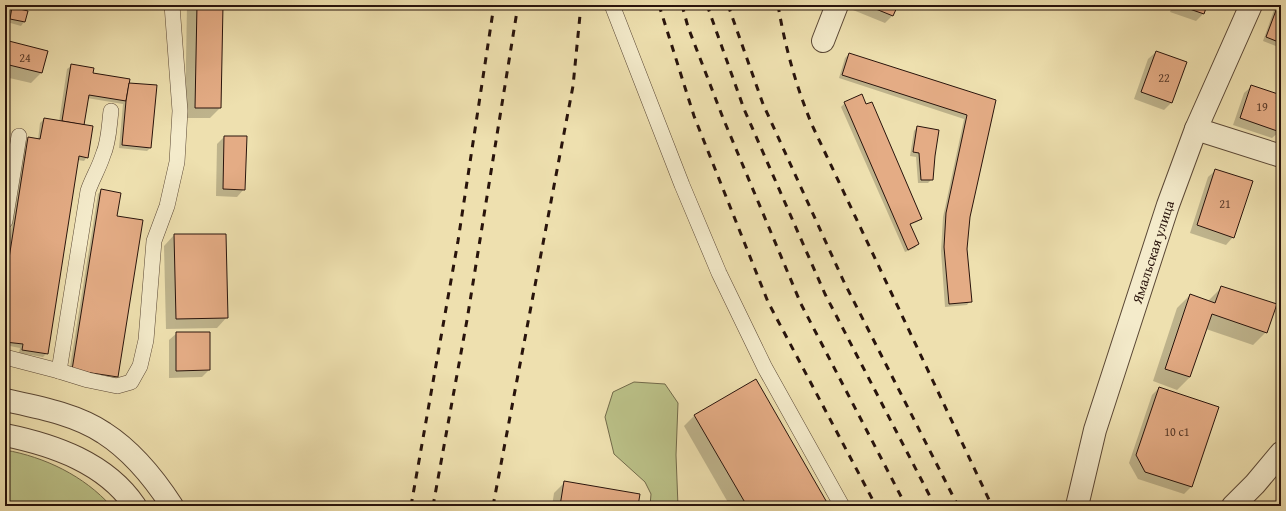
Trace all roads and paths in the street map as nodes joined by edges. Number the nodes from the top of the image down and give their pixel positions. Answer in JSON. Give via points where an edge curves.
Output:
{"nodes":[{"id":1,"x":172,"y":5,"type":"edge"},
{"id":2,"x":612,"y":5,"type":"edge"},
{"id":3,"x":837,"y":5,"type":"edge"},
{"id":4,"x":1250,"y":5,"type":"edge"},
{"id":5,"x":823,"y":41,"type":"dead end"},
{"id":6,"x":111,"y":111,"type":"dead end"},
{"id":7,"x":1196,"y":129,"type":"junction"},
{"id":8,"x":19,"y":136,"type":"dead end"},
{"id":9,"x":1281,"y":156,"type":"edge"},
{"id":10,"x":5,"y":221,"type":"edge"},
{"id":11,"x":5,"y":357,"type":"edge"},
{"id":12,"x":59,"y":371,"type":"junction"},
{"id":13,"x":5,"y":400,"type":"edge"},
{"id":14,"x":5,"y":435,"type":"edge"},
{"id":15,"x":1281,"y":453,"type":"edge"},
{"id":16,"x":1281,"y":498,"type":"edge"},
{"id":17,"x":136,"y":506,"type":"edge"},
{"id":18,"x":172,"y":506,"type":"edge"},
{"id":19,"x":842,"y":506,"type":"edge"},
{"id":20,"x":1077,"y":506,"type":"edge"},
{"id":21,"x":1233,"y":506,"type":"edge"},
{"id":22,"x":1272,"y":506,"type":"edge"}],
"edges":[{"from":1,"to":12,"type":"lane","via":[[180,111],[177,162],[167,206],[154,241],[146,340],[140,366],[131,382],[117,386]]},
{"from":2,"to":19,"type":"lane","via":[[719,273],[765,368]]},
{"from":3,"to":5,"type":"street"},
{"from":4,"to":7,"type":"street","name":"Ямальская улица"},
{"from":6,"to":12,"type":"lane","via":[[103,156],[88,191]]},
{"from":7,"to":9,"type":"street"},
{"from":7,"to":20,"type":"street","name":"Ямальская улица","via":[[1166,212],[1095,430]]},
{"from":8,"to":10,"type":"lane"},
{"from":11,"to":12,"type":"lane"},
{"from":13,"to":18,"type":"street","via":[[79,420],[103,432],[143,467]]},
{"from":14,"to":17,"type":"street","via":[[53,447],[98,469]]},
{"from":15,"to":21,"type":"street"},
{"from":16,"to":22,"type":"path"}]}
